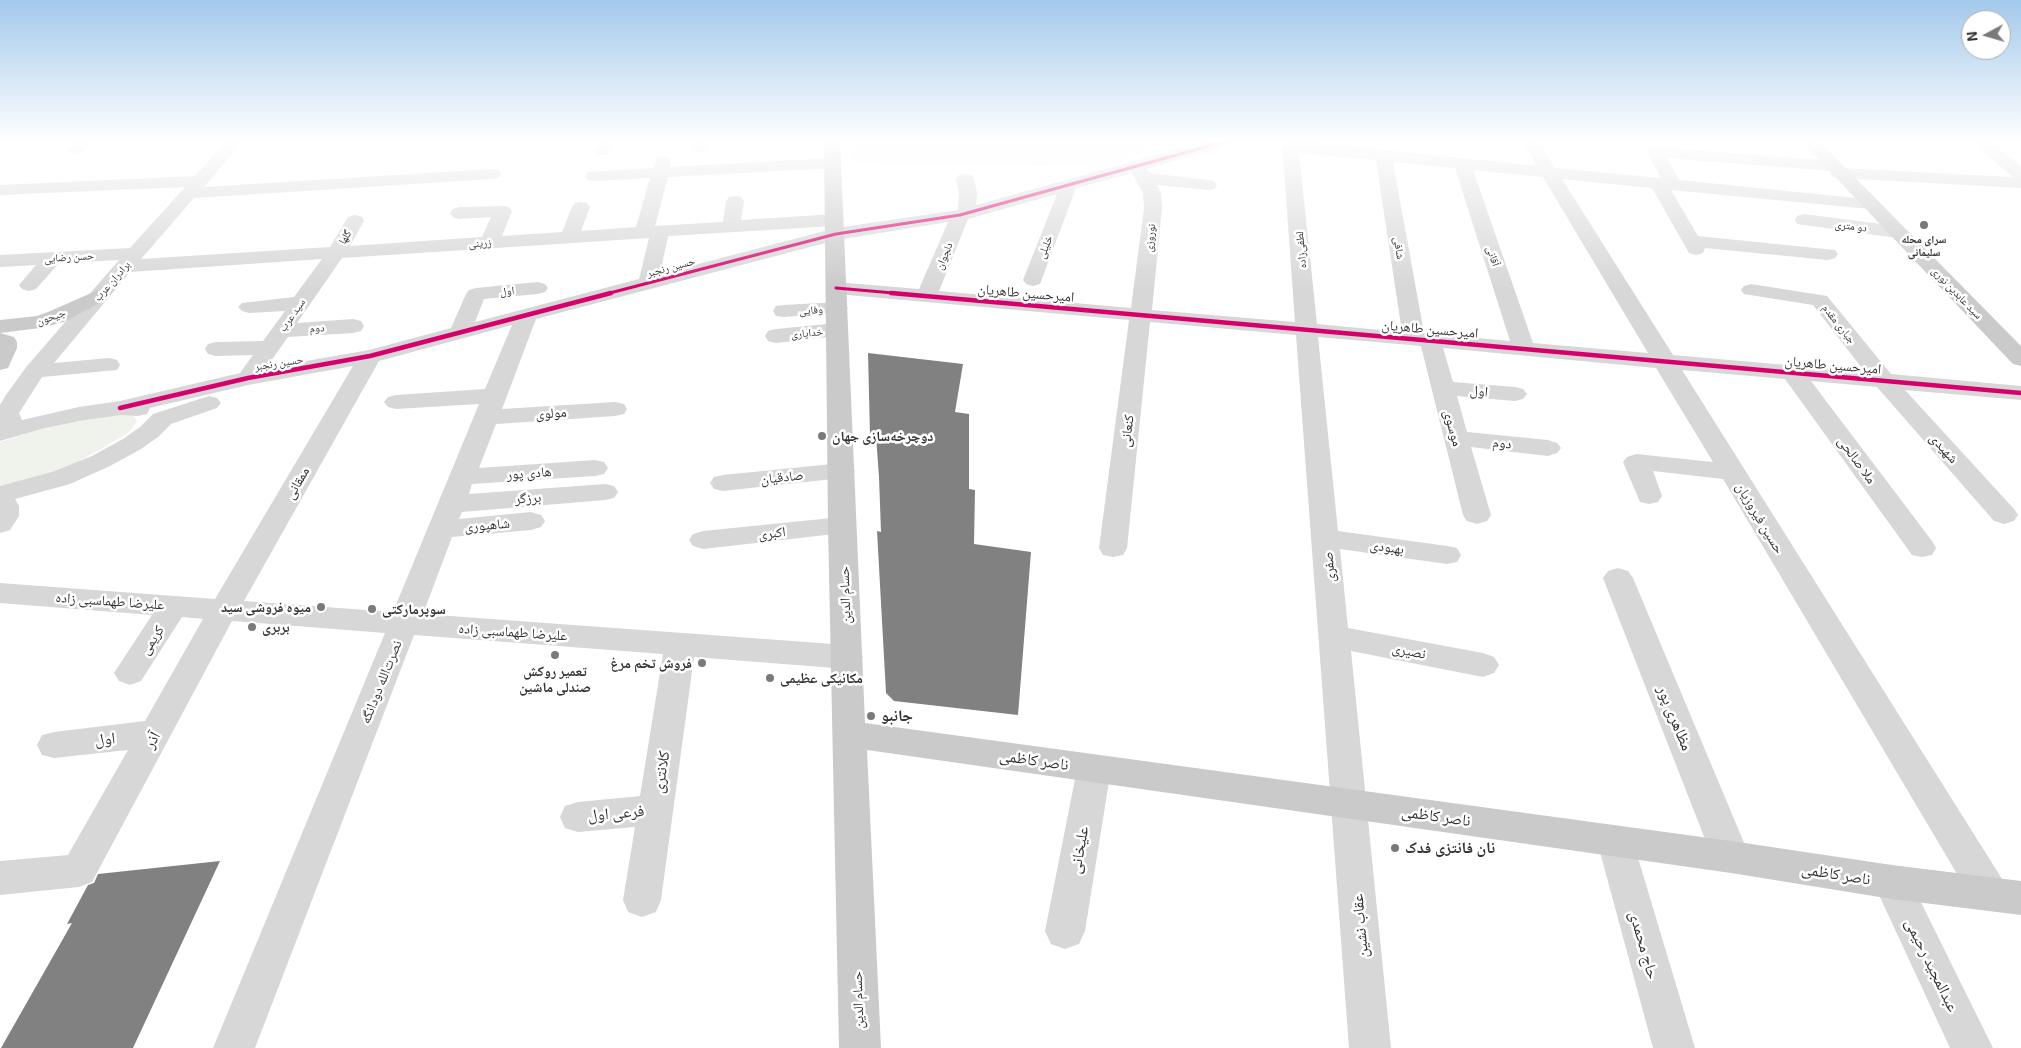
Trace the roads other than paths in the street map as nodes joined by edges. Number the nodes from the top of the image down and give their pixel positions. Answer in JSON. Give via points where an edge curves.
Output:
{"nodes":[{"id":1,"x":102,"y":190,"type":"edge"},
{"id":2,"x":192,"y":190,"type":"edge"},
{"id":3,"x":364,"y":190,"type":"edge"},
{"id":4,"x":415,"y":190,"type":"edge"},
{"id":5,"x":658,"y":190,"type":"edge"},
{"id":6,"x":834,"y":190,"type":"edge"},
{"id":7,"x":968,"y":190,"type":"edge"},
{"id":8,"x":1057,"y":190,"type":"edge"},
{"id":9,"x":1067,"y":190,"type":"edge"},
{"id":10,"x":1150,"y":190,"type":"edge"},
{"id":11,"x":1295,"y":190,"type":"edge"},
{"id":12,"x":1391,"y":190,"type":"edge"},
{"id":13,"x":1471,"y":190,"type":"edge"},
{"id":14,"x":1560,"y":190,"type":"edge"},
{"id":15,"x":1669,"y":190,"type":"edge"},
{"id":16,"x":1726,"y":190,"type":"edge"},
{"id":17,"x":1856,"y":190,"type":"edge"},
{"id":18,"x":4,"y":193,"type":"edge"},
{"id":19,"x":412,"y":195,"type":"dead end"},
{"id":20,"x":735,"y":201,"type":"dead end"},
{"id":21,"x":1870,"y":204,"type":"junction"},
{"id":22,"x":581,"y":207,"type":"dead end"},
{"id":23,"x":459,"y":213,"type":"dead end"},
{"id":24,"x":964,"y":214,"type":"junction"},
{"id":25,"x":1804,"y":220,"type":"dead end"},
{"id":26,"x":732,"y":227,"type":"junction"},
{"id":27,"x":835,"y":227,"type":"junction"},
{"id":28,"x":652,"y":232,"type":"junction"},
{"id":29,"x":1897,"y":232,"type":"junction"},
{"id":30,"x":569,"y":237,"type":"junction"},
{"id":31,"x":489,"y":243,"type":"junction"},
{"id":32,"x":336,"y":253,"type":"junction"},
{"id":33,"x":1828,"y":254,"type":"dead end"},
{"id":34,"x":53,"y":258,"type":"junction"},
{"id":35,"x":131,"y":259,"type":"junction"},
{"id":36,"x":0,"y":261,"type":"edge"},
{"id":37,"x":1033,"y":280,"type":"dead end"},
{"id":38,"x":648,"y":283,"type":"junction"},
{"id":39,"x":29,"y":285,"type":"dead end"},
{"id":40,"x":1751,"y":290,"type":"dead end"},
{"id":41,"x":98,"y":296,"type":"junction"},
{"id":42,"x":927,"y":296,"type":"junction"},
{"id":43,"x":532,"y":301,"type":"junction"},
{"id":44,"x":300,"y":303,"type":"junction"},
{"id":45,"x":249,"y":307,"type":"dead end"},
{"id":46,"x":837,"y":309,"type":"junction"},
{"id":47,"x":784,"y":311,"type":"dead end"},
{"id":48,"x":1141,"y":315,"type":"junction"},
{"id":49,"x":353,"y":326,"type":"dead end"},
{"id":50,"x":0,"y":327,"type":"edge"},
{"id":51,"x":1308,"y":330,"type":"junction"},
{"id":52,"x":460,"y":333,"type":"junction"},
{"id":53,"x":776,"y":336,"type":"dead end"},
{"id":54,"x":275,"y":339,"type":"junction"},
{"id":55,"x":0,"y":340,"type":"edge"},
{"id":56,"x":1422,"y":340,"type":"junction"},
{"id":57,"x":216,"y":349,"type":"dead end"},
{"id":58,"x":1524,"y":349,"type":"junction"},
{"id":59,"x":370,"y":356,"type":"junction"},
{"id":60,"x":2021,"y":359,"type":"edge"},
{"id":61,"x":1664,"y":361,"type":"junction"},
{"id":62,"x":0,"y":363,"type":"edge"},
{"id":63,"x":109,"y":365,"type":"dead end"},
{"id":64,"x":310,"y":368,"type":"junction"},
{"id":65,"x":35,"y":372,"type":"junction"},
{"id":66,"x":1792,"y":372,"type":"junction"},
{"id":67,"x":248,"y":378,"type":"junction"},
{"id":68,"x":1883,"y":380,"type":"junction"},
{"id":69,"x":1442,"y":388,"type":"junction"},
{"id":70,"x":2021,"y":393,"type":"edge"},
{"id":71,"x":1515,"y":394,"type":"dead end"},
{"id":72,"x":396,"y":402,"type":"dead end"},
{"id":73,"x":491,"y":406,"type":"junction"},
{"id":74,"x":120,"y":408,"type":"junction"},
{"id":75,"x":615,"y":409,"type":"dead end"},
{"id":76,"x":162,"y":419,"type":"junction"},
{"id":77,"x":6,"y":432,"type":"edge"},
{"id":78,"x":1456,"y":438,"type":"junction"},
{"id":79,"x":1548,"y":448,"type":"dead end"},
{"id":80,"x":842,"y":471,"type":"junction"},
{"id":81,"x":1732,"y":472,"type":"junction"},
{"id":82,"x":600,"y":480,"type":"dead end"},
{"id":83,"x":723,"y":483,"type":"dead end"},
{"id":84,"x":0,"y":495,"type":"edge"},
{"id":85,"x":1649,"y":496,"type":"dead end"},
{"id":86,"x":452,"y":503,"type":"junction"},
{"id":87,"x":1477,"y":515,"type":"dead end"},
{"id":88,"x":2004,"y":515,"type":"dead end"},
{"id":89,"x":531,"y":521,"type":"dead end"},
{"id":90,"x":0,"y":524,"type":"edge"},
{"id":91,"x":842,"y":526,"type":"junction"},
{"id":92,"x":1326,"y":538,"type":"junction"},
{"id":93,"x":702,"y":540,"type":"dead end"},
{"id":94,"x":1114,"y":548,"type":"dead end"},
{"id":95,"x":1922,"y":548,"type":"dead end"},
{"id":96,"x":1447,"y":555,"type":"dead end"},
{"id":97,"x":1618,"y":578,"type":"dead end"},
{"id":98,"x":0,"y":592,"type":"edge"},
{"id":99,"x":174,"y":606,"type":"junction"},
{"id":100,"x":224,"y":609,"type":"junction"},
{"id":101,"x":404,"y":623,"type":"junction"},
{"id":102,"x":1335,"y":636,"type":"junction"},
{"id":103,"x":680,"y":644,"type":"junction"},
{"id":104,"x":847,"y":657,"type":"junction"},
{"id":105,"x":1483,"y":665,"type":"dead end"},
{"id":106,"x":130,"y":674,"type":"dead end"},
{"id":107,"x":156,"y":733,"type":"junction"},
{"id":108,"x":850,"y":734,"type":"junction"},
{"id":109,"x":54,"y":745,"type":"dead end"},
{"id":110,"x":1094,"y":769,"type":"junction"},
{"id":111,"x":1350,"y":804,"type":"junction"},
{"id":112,"x":655,"y":810,"type":"junction"},
{"id":113,"x":578,"y":816,"type":"dead end"},
{"id":114,"x":1615,"y":841,"type":"junction"},
{"id":115,"x":1731,"y":858,"type":"junction"},
{"id":116,"x":0,"y":878,"type":"edge"},
{"id":117,"x":1892,"y":882,"type":"junction"},
{"id":118,"x":2005,"y":896,"type":"edge"},
{"id":119,"x":642,"y":900,"type":"dead end"},
{"id":120,"x":1065,"y":931,"type":"dead end"},
{"id":121,"x":234,"y":1048,"type":"edge"},
{"id":122,"x":860,"y":1048,"type":"edge"},
{"id":123,"x":1370,"y":1048,"type":"edge"},
{"id":124,"x":1674,"y":1048,"type":"edge"},
{"id":125,"x":1972,"y":1048,"type":"edge"}],
"edges":[{"from":1,"to":18,"type":"street"},
{"from":2,"to":35,"type":"street","name":"برادران عرب"},
{"from":3,"to":32,"type":"street","name":"گلها"},
{"from":4,"to":19,"type":"street"},
{"from":5,"to":28,"type":"street"},
{"from":6,"to":27,"type":"main road","name":"حسام الدین"},
{"from":7,"to":24,"type":"street"},
{"from":8,"to":24,"type":"street","name":"حسین رنجبر"},
{"from":9,"to":37,"type":"street","name":"خلیلی"},
{"from":10,"to":48,"type":"street","name":"نوروزی","via":[[1153,208]]},
{"from":11,"to":51,"type":"street","name":"لطفی‌زاده"},
{"from":12,"to":56,"type":"street","name":"شافی"},
{"from":13,"to":58,"type":"street","name":"آقانی"},
{"from":14,"to":61,"type":"street","name":"حسین فیروزیان"},
{"from":15,"to":33,"type":"street","via":[[1694,245]]},
{"from":16,"to":21,"type":"street"},
{"from":17,"to":21,"type":"main road","name":"سید عابدین نوری"},
{"from":20,"to":26,"type":"street"},
{"from":21,"to":29,"type":"main road","name":"سید عابدین نوری"},
{"from":22,"to":30,"type":"street"},
{"from":23,"to":31,"type":"street","via":[[503,211]]},
{"from":24,"to":27,"type":"street","name":"حسین رنجبر"},
{"from":24,"to":42,"type":"street","name":"دلجوان"},
{"from":25,"to":29,"type":"street","name":"دو متری"},
{"from":26,"to":27,"type":"street","name":"زرینی"},
{"from":26,"to":28,"type":"street","name":"زرینی"},
{"from":27,"to":38,"type":"street","name":"حسین رنجبر"},
{"from":27,"to":46,"type":"main road","name":"حسام الدین"},
{"from":28,"to":30,"type":"street","name":"زرینی"},
{"from":28,"to":38,"type":"street"},
{"from":29,"to":60,"type":"main road","name":"سید عابدین نوری"},
{"from":30,"to":31,"type":"street","name":"زرینی"},
{"from":31,"to":32,"type":"street","name":"زرینی"},
{"from":32,"to":35,"type":"street","name":"زرینی"},
{"from":32,"to":44,"type":"street","name":"سید عرب"},
{"from":34,"to":35,"type":"street","name":"حسن رضایی"},
{"from":34,"to":36,"type":"street","name":"حسن رضایی"},
{"from":34,"to":39,"type":"street"},
{"from":35,"to":41,"type":"street","name":"برادران عرب"},
{"from":38,"to":43,"type":"street","name":"حسین رنجبر"},
{"from":40,"to":68,"type":"street","name":"جباری مقدم","via":[[1820,300]]},
{"from":41,"to":50,"type":"main road","name":"جیحون","via":[[56,317]]},
{"from":41,"to":65,"type":"street","name":"برادران عرب"},
{"from":42,"to":46,"type":"street","name":"امیرحسین طاهریان"},
{"from":42,"to":48,"type":"street","name":"امیرحسین طاهریان"},
{"from":43,"to":52,"type":"street","name":"حسین رنجبر"},
{"from":43,"to":52,"type":"street","name":"اول","via":[[476,294]]},
{"from":43,"to":73,"type":"street","name":"نصرت‌الله دودانگه"},
{"from":44,"to":45,"type":"street"},
{"from":44,"to":54,"type":"street","name":"سید عرب"},
{"from":46,"to":47,"type":"street","name":"وفایی"},
{"from":46,"to":53,"type":"street","name":"خدایاری"},
{"from":46,"to":80,"type":"main road","name":"حسام الدین"},
{"from":48,"to":51,"type":"street","name":"امیرحسین طاهریان"},
{"from":48,"to":94,"type":"street","name":"کنعانی"},
{"from":49,"to":54,"type":"street","name":"دوم"},
{"from":51,"to":56,"type":"street","name":"امیرحسین طاهریان"},
{"from":51,"to":92,"type":"street","name":"صفری"},
{"from":52,"to":59,"type":"street","name":"حسین رنجبر"},
{"from":54,"to":57,"type":"street"},
{"from":54,"to":67,"type":"street","name":"سید عرب"},
{"from":55,"to":62,"type":"main road","via":[[6,342]]},
{"from":56,"to":58,"type":"street","name":"امیرحسین طاهریان"},
{"from":56,"to":69,"type":"street","name":"موسوی"},
{"from":58,"to":61,"type":"street","name":"امیرحسین طاهریان"},
{"from":59,"to":64,"type":"street","name":"حسین رنجبر"},
{"from":59,"to":100,"type":"street","name":"ممقانی"},
{"from":61,"to":66,"type":"street","name":"امیرحسین طاهریان"},
{"from":61,"to":81,"type":"street","name":"حسین فیروزیان"},
{"from":63,"to":65,"type":"street"},
{"from":64,"to":67,"type":"street","name":"حسین رنجبر"},
{"from":64,"to":76,"type":"street","name":"حسین رنجبر"},
{"from":65,"to":77,"type":"street","name":"برادران عرب","via":[[7,413]]},
{"from":66,"to":68,"type":"street","name":"امیرحسین طاهریان"},
{"from":66,"to":95,"type":"street","name":"ملا صالحی"},
{"from":67,"to":74,"type":"street","name":"حسین رنجبر"},
{"from":68,"to":70,"type":"street","name":"امیرحسین طاهریان"},
{"from":68,"to":88,"type":"street","name":"شهیدی"},
{"from":69,"to":71,"type":"street","name":"اول"},
{"from":69,"to":78,"type":"street","name":"موسوی"},
{"from":72,"to":73,"type":"street","name":"مولوی"},
{"from":73,"to":75,"type":"street","name":"مولوی"},
{"from":73,"to":86,"type":"street","name":"نصرت‌الله دودانگه"},
{"from":74,"to":76,"type":"street","via":[[151,412]]},
{"from":74,"to":77,"type":"street"},
{"from":76,"to":84,"type":"street","via":[[132,444],[101,461],[42,484]]},
{"from":78,"to":79,"type":"street","name":"دوم"},
{"from":78,"to":87,"type":"street","name":"موسوی"},
{"from":80,"to":83,"type":"street","name":"صادقیان"},
{"from":80,"to":91,"type":"main road","name":"حسام الدین"},
{"from":81,"to":85,"type":"street","via":[[1636,462]]},
{"from":81,"to":118,"type":"street","name":"حسین فیروزیان"},
{"from":82,"to":86,"type":"street","name":"برزگر"},
{"from":84,"to":90,"type":"street","via":[[6,506]]},
{"from":86,"to":89,"type":"street","name":"شاهپوری"},
{"from":86,"to":101,"type":"street","name":"نصرت‌الله دودانگه"},
{"from":91,"to":93,"type":"street","name":"اکبری"},
{"from":91,"to":104,"type":"main road","name":"حسام الدین"},
{"from":92,"to":96,"type":"street","name":"بهبودی"},
{"from":92,"to":102,"type":"street","name":"صفری"},
{"from":97,"to":115,"type":"street","name":"مظاهری پور"},
{"from":98,"to":99,"type":"street","name":"علیرضا طهماسبی زاده"},
{"from":99,"to":100,"type":"street","name":"علیرضا طهماسبی زاده"},
{"from":99,"to":106,"type":"street","name":"کریمی"},
{"from":100,"to":101,"type":"street","name":"علیرضا طهماسبی زاده"},
{"from":100,"to":107,"type":"street","name":"آذر"},
{"from":101,"to":103,"type":"street","name":"علیرضا طهماسبی زاده"},
{"from":101,"to":121,"type":"street","name":"نصرت‌الله دودانگه"},
{"from":102,"to":105,"type":"street","name":"نصیری"},
{"from":102,"to":111,"type":"street","name":"صفری"},
{"from":103,"to":104,"type":"street","name":"علیرضا طهماسبی زاده"},
{"from":103,"to":112,"type":"street","name":"کلانتری"},
{"from":104,"to":108,"type":"main road","name":"حسام الدین"},
{"from":107,"to":109,"type":"street","name":"اول"},
{"from":107,"to":116,"type":"street","name":"آذر","via":[[79,870]]},
{"from":108,"to":110,"type":"main road","name":"ناصر کاظمی"},
{"from":108,"to":122,"type":"main road","name":"حسام الدین"},
{"from":110,"to":111,"type":"main road","name":"ناصر کاظمی"},
{"from":110,"to":120,"type":"street","name":"علیخانی"},
{"from":111,"to":114,"type":"main road","name":"ناصر کاظمی"},
{"from":111,"to":123,"type":"street","name":"عقاب نشین"},
{"from":112,"to":113,"type":"street","name":"فرعی اول"},
{"from":112,"to":119,"type":"street","name":"کلانتری"},
{"from":114,"to":115,"type":"main road","name":"ناصر کاظمی"},
{"from":114,"to":124,"type":"street","name":"حاج محمدی"},
{"from":115,"to":117,"type":"main road","name":"ناصر کاظمی"},
{"from":117,"to":118,"type":"main road","name":"ناصر کاظمی"},
{"from":117,"to":125,"type":"street","name":"عبدالمجید رحیمی"}]}
